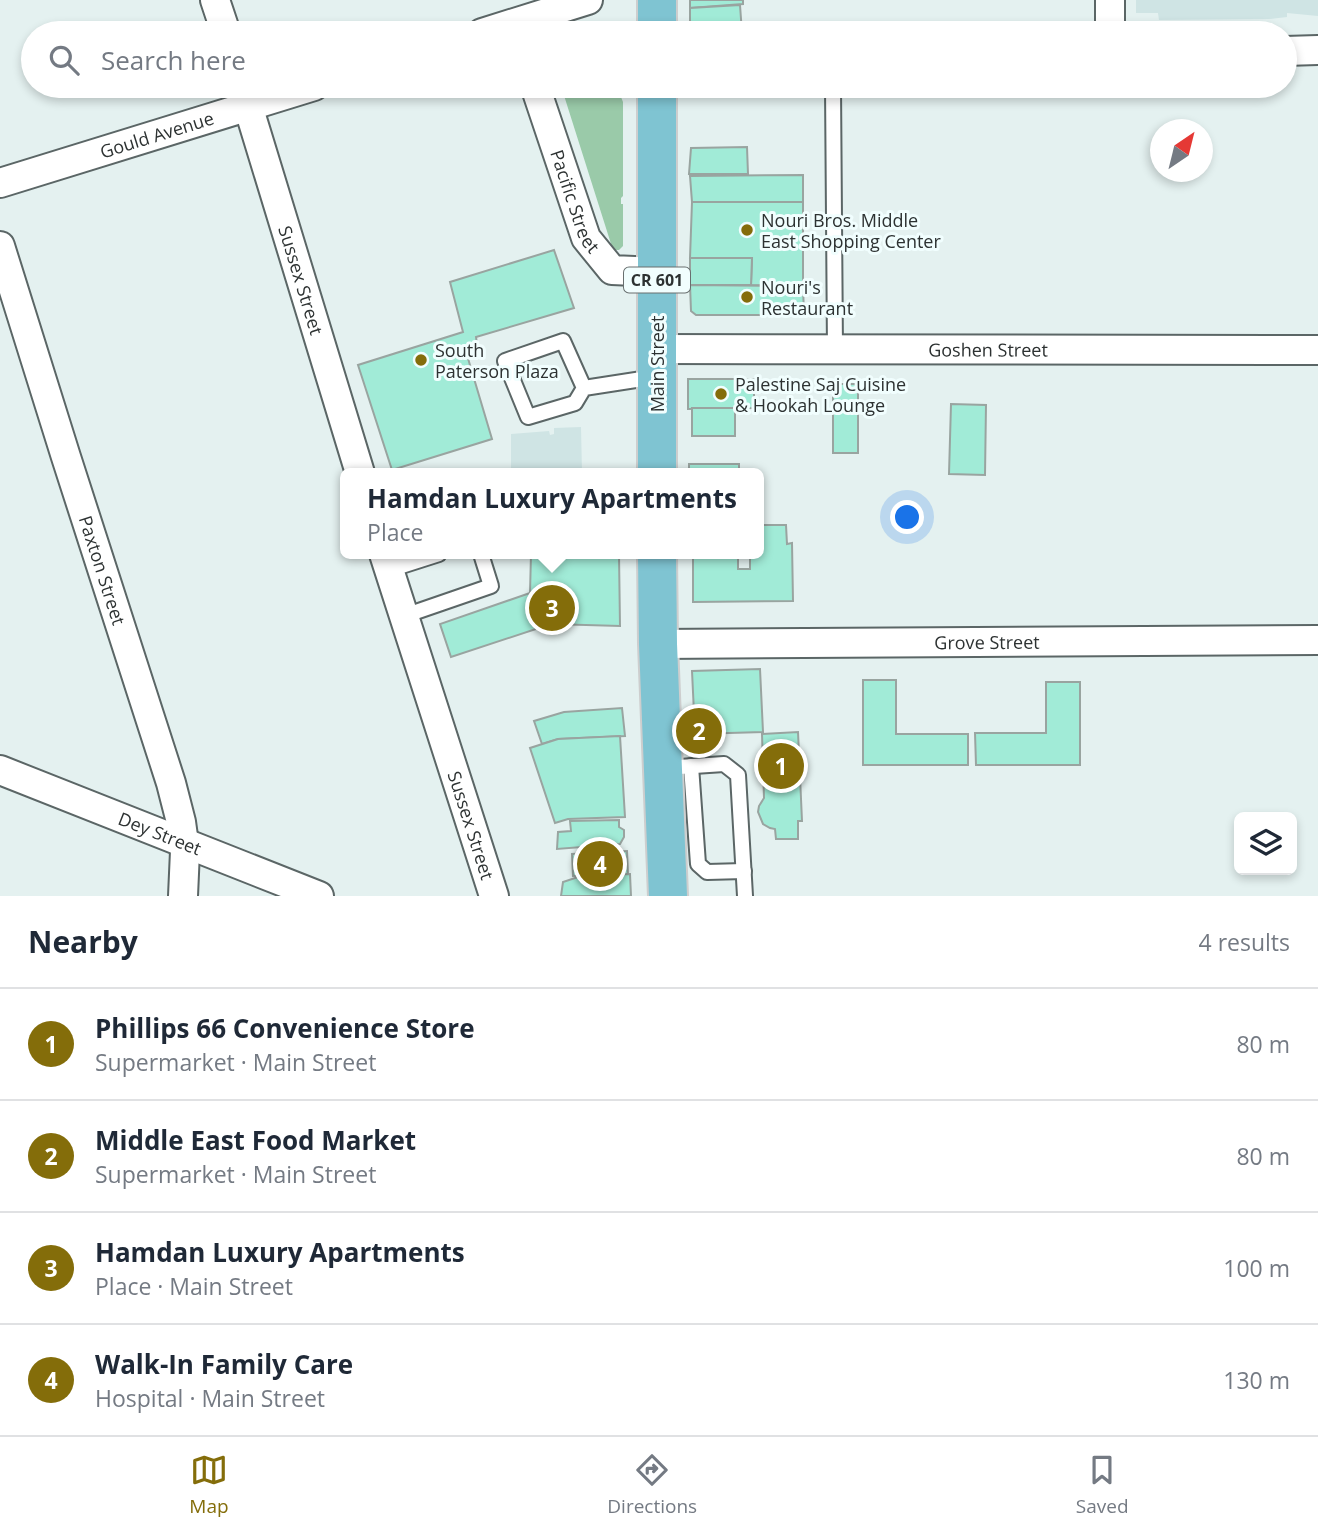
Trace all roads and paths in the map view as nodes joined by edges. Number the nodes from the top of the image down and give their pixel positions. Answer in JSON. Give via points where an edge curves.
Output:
{"nodes":[{"id":1,"x":215,"y":0,"type":"edge"},
{"id":2,"x":588,"y":0,"type":"edge"},
{"id":3,"x":657,"y":0,"type":"edge"},
{"id":4,"x":1110,"y":0,"type":"edge"},
{"id":5,"x":512,"y":19,"type":"edge"},
{"id":6,"x":222,"y":21,"type":"edge"},
{"id":7,"x":657,"y":21,"type":"edge"},
{"id":8,"x":1110,"y":21,"type":"edge"},
{"id":9,"x":1318,"y":50,"type":"edge"},
{"id":10,"x":1297,"y":51,"type":"edge"},
{"id":11,"x":240,"y":98,"type":"edge"},
{"id":12,"x":247,"y":98,"type":"edge"},
{"id":13,"x":539,"y":98,"type":"edge"},
{"id":14,"x":657,"y":98,"type":"edge"},
{"id":15,"x":833,"y":98,"type":"edge"},
{"id":16,"x":0,"y":183,"type":"edge"},
{"id":17,"x":0,"y":246,"type":"edge"},
{"id":18,"x":657,"y":272,"type":"junction"},
{"id":19,"x":835,"y":350,"type":"junction"},
{"id":20,"x":1318,"y":350,"type":"edge"},
{"id":21,"x":657,"y":363,"type":"junction"},
{"id":22,"x":584,"y":388,"type":"junction"},
{"id":23,"x":358,"y":468,"type":"edge"},
{"id":24,"x":657,"y":468,"type":"edge"},
{"id":25,"x":406,"y":559,"type":"edge"},
{"id":26,"x":483,"y":559,"type":"edge"},
{"id":27,"x":657,"y":559,"type":"edge"},
{"id":28,"x":387,"y":562,"type":"edge"},
{"id":29,"x":404,"y":616,"type":"junction"},
{"id":30,"x":1318,"y":640,"type":"edge"},
{"id":31,"x":658,"y":644,"type":"junction"},
{"id":32,"x":677,"y":767,"type":"junction"},
{"id":33,"x":0,"y":770,"type":"edge"},
{"id":34,"x":183,"y":842,"type":"junction"},
{"id":35,"x":744,"y":871,"type":"junction"},
{"id":36,"x":183,"y":896,"type":"edge"},
{"id":37,"x":318,"y":896,"type":"edge"},
{"id":38,"x":494,"y":896,"type":"edge"},
{"id":39,"x":668,"y":896,"type":"edge"},
{"id":40,"x":745,"y":896,"type":"edge"}],
"edges":[{"from":1,"to":6,"type":"street"},
{"from":2,"to":5,"type":"street"},
{"from":3,"to":7,"type":"main road"},
{"from":4,"to":8,"type":"street"},
{"from":9,"to":10,"type":"street"},
{"from":11,"to":16,"type":"street","name":"Gould Avenue"},
{"from":12,"to":23,"type":"street","name":"Sussex Street"},
{"from":13,"to":18,"type":"street","name":"Pacific Street","via":[[586,238],[612,270]]},
{"from":14,"to":18,"type":"main road","name":"Main Street","number":"CR 601"},
{"from":15,"to":19,"type":"lane"},
{"from":17,"to":34,"type":"street","name":"Paxton Street","via":[[171,783]]},
{"from":18,"to":21,"type":"main road","name":"Main Street","number":"CR 601"},
{"from":19,"to":20,"type":"street","name":"Goshen Street"},
{"from":19,"to":21,"type":"street","name":"Goshen Street"},
{"from":21,"to":22,"type":"lane"},
{"from":21,"to":24,"type":"main road","name":"Main Street","number":"CR 601"},
{"from":22,"to":22,"type":"lane","via":[[564,341],[505,361],[528,417],[575,403]]},
{"from":25,"to":28,"type":"lane"},
{"from":26,"to":29,"type":"lane","via":[[491,586]]},
{"from":27,"to":31,"type":"main road"},
{"from":28,"to":29,"type":"street","name":"Sussex Street"},
{"from":29,"to":38,"type":"street","name":"Sussex Street"},
{"from":30,"to":31,"type":"street","name":"Grove Street"},
{"from":31,"to":32,"type":"main road"},
{"from":32,"to":35,"type":"lane","via":[[698,863],[707,872]]},
{"from":32,"to":35,"type":"lane","via":[[724,764],[738,775]]},
{"from":32,"to":39,"type":"main road"},
{"from":33,"to":34,"type":"street","name":"Dey Street"},
{"from":34,"to":36,"type":"street","name":"Paxton Street"},
{"from":34,"to":37,"type":"street","name":"Dey Street"},
{"from":35,"to":40,"type":"lane"}]}
